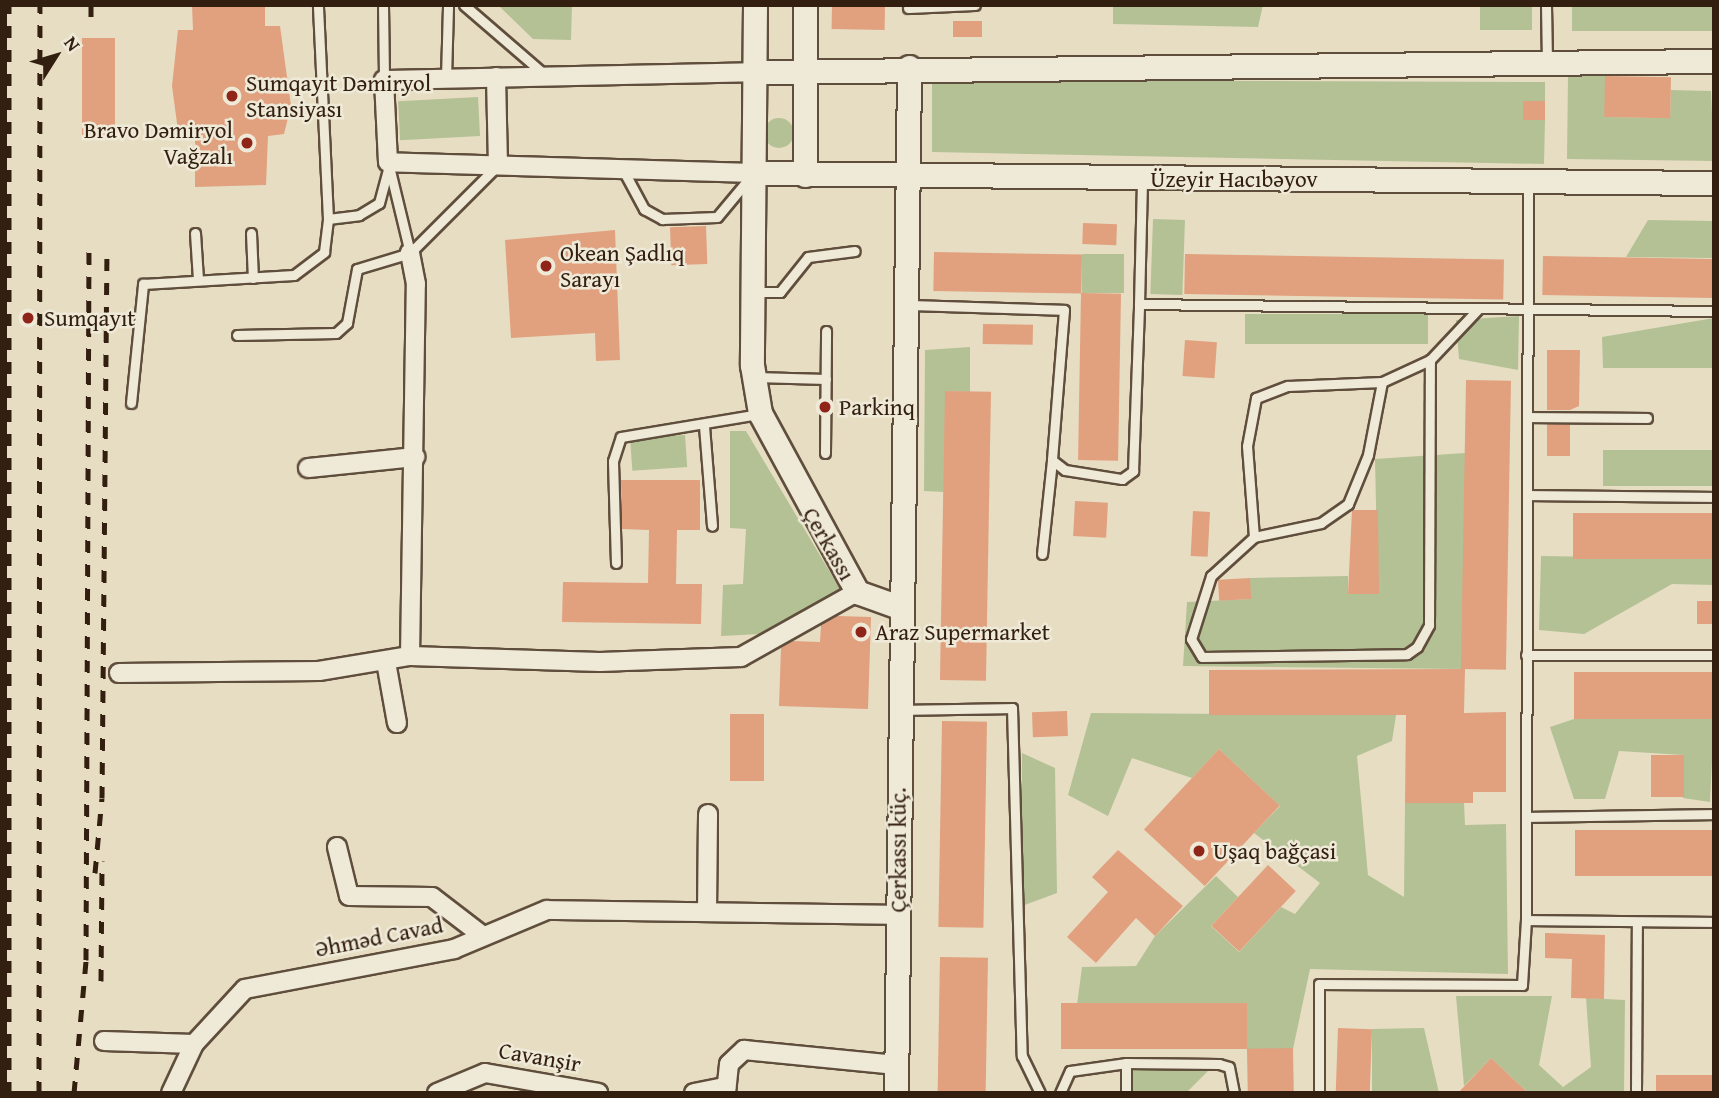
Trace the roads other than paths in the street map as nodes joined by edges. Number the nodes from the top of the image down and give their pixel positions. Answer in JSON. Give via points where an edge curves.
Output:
{"nodes":[{"id":1,"x":318,"y":5,"type":"edge"},
{"id":2,"x":383,"y":5,"type":"edge"},
{"id":3,"x":448,"y":5,"type":"edge"},
{"id":4,"x":464,"y":5,"type":"edge"},
{"id":5,"x":755,"y":5,"type":"edge"},
{"id":6,"x":805,"y":5,"type":"edge"},
{"id":7,"x":975,"y":5,"type":"edge"},
{"id":8,"x":1546,"y":5,"type":"edge"},
{"id":9,"x":908,"y":9,"type":"dead end"},
{"id":10,"x":1547,"y":60,"type":"junction"},
{"id":11,"x":1714,"y":61,"type":"edge"},
{"id":12,"x":909,"y":68,"type":"junction"},
{"id":13,"x":805,"y":69,"type":"junction"},
{"id":14,"x":755,"y":72,"type":"junction"},
{"id":15,"x":546,"y":76,"type":"junction"},
{"id":16,"x":496,"y":77,"type":"junction"},
{"id":17,"x":446,"y":78,"type":"junction"},
{"id":18,"x":384,"y":80,"type":"junction"},
{"id":19,"x":388,"y":162,"type":"junction"},
{"id":20,"x":498,"y":164,"type":"junction"},
{"id":21,"x":622,"y":169,"type":"junction"},
{"id":22,"x":753,"y":173,"type":"junction"},
{"id":23,"x":805,"y":175,"type":"junction"},
{"id":24,"x":904,"y":178,"type":"junction"},
{"id":25,"x":1142,"y":179,"type":"junction"},
{"id":26,"x":1528,"y":182,"type":"junction"},
{"id":27,"x":1714,"y":183,"type":"edge"},
{"id":28,"x":328,"y":219,"type":"junction"},
{"id":29,"x":195,"y":233,"type":"dead end"},
{"id":30,"x":251,"y":233,"type":"dead end"},
{"id":31,"x":855,"y":251,"type":"dead end"},
{"id":32,"x":411,"y":253,"type":"junction"},
{"id":33,"x":253,"y":278,"type":"junction"},
{"id":34,"x":198,"y":280,"type":"junction"},
{"id":35,"x":753,"y":292,"type":"junction"},
{"id":36,"x":1139,"y":304,"type":"junction"},
{"id":37,"x":902,"y":305,"type":"junction"},
{"id":38,"x":1479,"y":308,"type":"junction"},
{"id":39,"x":1527,"y":308,"type":"junction"},
{"id":40,"x":1714,"y":311,"type":"edge"},
{"id":41,"x":826,"y":331,"type":"dead end"},
{"id":42,"x":237,"y":335,"type":"dead end"},
{"id":43,"x":1430,"y":360,"type":"junction"},
{"id":44,"x":753,"y":377,"type":"junction"},
{"id":45,"x":826,"y":379,"type":"junction"},
{"id":46,"x":1382,"y":382,"type":"junction"},
{"id":47,"x":131,"y":403,"type":"dead end"},
{"id":48,"x":760,"y":413,"type":"junction"},
{"id":49,"x":1527,"y":417,"type":"junction"},
{"id":50,"x":1647,"y":418,"type":"dead end"},
{"id":51,"x":704,"y":426,"type":"junction"},
{"id":52,"x":825,"y":453,"type":"dead end"},
{"id":53,"x":415,"y":457,"type":"junction"},
{"id":54,"x":1052,"y":460,"type":"junction"},
{"id":55,"x":308,"y":468,"type":"dead end"},
{"id":56,"x":1528,"y":495,"type":"junction"},
{"id":57,"x":1714,"y":497,"type":"edge"},
{"id":58,"x":712,"y":526,"type":"dead end"},
{"id":59,"x":1254,"y":537,"type":"junction"},
{"id":60,"x":1042,"y":554,"type":"dead end"},
{"id":61,"x":616,"y":563,"type":"dead end"},
{"id":62,"x":857,"y":592,"type":"junction"},
{"id":63,"x":899,"y":607,"type":"junction"},
{"id":64,"x":1527,"y":655,"type":"junction"},
{"id":65,"x":410,"y":656,"type":"junction"},
{"id":66,"x":1714,"y":656,"type":"edge"},
{"id":67,"x":386,"y":662,"type":"junction"},
{"id":68,"x":119,"y":673,"type":"dead end"},
{"id":69,"x":899,"y":710,"type":"junction"},
{"id":70,"x":397,"y":723,"type":"dead end"},
{"id":71,"x":708,"y":814,"type":"dead end"},
{"id":72,"x":1714,"y":814,"type":"edge"},
{"id":73,"x":1528,"y":817,"type":"junction"},
{"id":74,"x":337,"y":847,"type":"dead end"},
{"id":75,"x":707,"y":912,"type":"junction"},
{"id":76,"x":898,"y":915,"type":"junction"},
{"id":77,"x":1526,"y":920,"type":"junction"},
{"id":78,"x":1637,"y":922,"type":"junction"},
{"id":79,"x":1714,"y":922,"type":"edge"},
{"id":80,"x":483,"y":936,"type":"junction"},
{"id":81,"x":104,"y":1041,"type":"dead end"},
{"id":82,"x":194,"y":1044,"type":"junction"},
{"id":83,"x":1126,"y":1063,"type":"junction"},
{"id":84,"x":896,"y":1065,"type":"junction"},
{"id":85,"x":726,"y":1090,"type":"edge"},
{"id":86,"x":171,"y":1093,"type":"edge"},
{"id":87,"x":437,"y":1093,"type":"edge"},
{"id":88,"x":598,"y":1093,"type":"edge"},
{"id":89,"x":694,"y":1093,"type":"edge"},
{"id":90,"x":896,"y":1093,"type":"edge"},
{"id":91,"x":1041,"y":1093,"type":"edge"},
{"id":92,"x":1060,"y":1093,"type":"edge"},
{"id":93,"x":1126,"y":1093,"type":"edge"},
{"id":94,"x":1234,"y":1093,"type":"edge"},
{"id":95,"x":1319,"y":1093,"type":"edge"},
{"id":96,"x":1636,"y":1093,"type":"edge"}],
"edges":[{"from":1,"to":28,"type":"lane"},
{"from":2,"to":18,"type":"lane"},
{"from":3,"to":17,"type":"lane"},
{"from":4,"to":15,"type":"lane"},
{"from":5,"to":14,"type":"street","name":"Çerkassı"},
{"from":6,"to":13,"type":"street"},
{"from":7,"to":9,"type":"lane"},
{"from":8,"to":10,"type":"lane"},
{"from":10,"to":11,"type":"street"},
{"from":10,"to":12,"type":"street"},
{"from":12,"to":13,"type":"street"},
{"from":12,"to":24,"type":"street"},
{"from":13,"to":14,"type":"street"},
{"from":13,"to":23,"type":"street"},
{"from":14,"to":15,"type":"street"},
{"from":14,"to":22,"type":"street","name":"Çerkassı"},
{"from":15,"to":16,"type":"street"},
{"from":16,"to":17,"type":"street"},
{"from":16,"to":20,"type":"street"},
{"from":17,"to":18,"type":"street"},
{"from":18,"to":19,"type":"street"},
{"from":19,"to":20,"type":"street"},
{"from":19,"to":28,"type":"lane","via":[[379,203],[359,215]]},
{"from":19,"to":32,"type":"lane"},
{"from":20,"to":21,"type":"street"},
{"from":20,"to":32,"type":"lane"},
{"from":21,"to":22,"type":"street"},
{"from":21,"to":22,"type":"lane","via":[[644,209],[663,219],[717,217]]},
{"from":22,"to":23,"type":"street","name":"Üzeyir Hacıbəyov"},
{"from":22,"to":35,"type":"street","name":"Çerkassı"},
{"from":23,"to":24,"type":"street","name":"Üzeyir Hacıbəyov"},
{"from":24,"to":25,"type":"street","name":"Üzeyir Hacıbəyov"},
{"from":24,"to":37,"type":"street"},
{"from":25,"to":26,"type":"street","name":"Üzeyir Hacıbəyov"},
{"from":25,"to":36,"type":"lane"},
{"from":26,"to":27,"type":"street","name":"Üzeyir Hacıbəyov"},
{"from":26,"to":39,"type":"lane"},
{"from":28,"to":33,"type":"lane","via":[[324,252],[306,269]]},
{"from":29,"to":34,"type":"lane"},
{"from":30,"to":33,"type":"lane"},
{"from":31,"to":35,"type":"lane","via":[[808,257],[780,292]]},
{"from":32,"to":42,"type":"lane","via":[[358,269],[347,323],[336,333]]},
{"from":32,"to":53,"type":"street"},
{"from":33,"to":34,"type":"lane"},
{"from":34,"to":47,"type":"lane","via":[[143,284]]},
{"from":35,"to":44,"type":"street","name":"Çerkassı"},
{"from":36,"to":38,"type":"lane"},
{"from":36,"to":54,"type":"lane","via":[[1133,471],[1122,479],[1065,470]]},
{"from":37,"to":54,"type":"lane","via":[[1065,310]]},
{"from":37,"to":63,"type":"street"},
{"from":38,"to":39,"type":"lane"},
{"from":38,"to":43,"type":"lane"},
{"from":39,"to":40,"type":"lane"},
{"from":39,"to":49,"type":"lane"},
{"from":41,"to":45,"type":"lane"},
{"from":43,"to":46,"type":"lane"},
{"from":43,"to":59,"type":"lane","via":[[1429,625],[1417,647],[1407,654],[1202,657],[1191,639],[1211,576]]},
{"from":44,"to":45,"type":"lane"},
{"from":44,"to":48,"type":"street","name":"Çerkassı"},
{"from":45,"to":52,"type":"lane"},
{"from":46,"to":59,"type":"lane","via":[[1368,455],[1348,504],[1321,523]]},
{"from":46,"to":59,"type":"lane","via":[[1288,386],[1256,398],[1247,446]]},
{"from":48,"to":51,"type":"lane"},
{"from":48,"to":62,"type":"street","name":"Çerkassı"},
{"from":49,"to":50,"type":"lane"},
{"from":49,"to":56,"type":"lane"},
{"from":51,"to":58,"type":"lane"},
{"from":51,"to":61,"type":"lane","via":[[629,431],[614,447]]},
{"from":53,"to":55,"type":"street"},
{"from":53,"to":65,"type":"street"},
{"from":54,"to":60,"type":"lane"},
{"from":56,"to":57,"type":"lane"},
{"from":56,"to":64,"type":"lane"},
{"from":62,"to":63,"type":"street","name":"Çerkassı"},
{"from":62,"to":65,"type":"street","via":[[741,657],[600,662]]},
{"from":63,"to":69,"type":"street","name":"Çerkassı küç."},
{"from":64,"to":66,"type":"lane"},
{"from":64,"to":73,"type":"lane"},
{"from":65,"to":67,"type":"street"},
{"from":67,"to":68,"type":"street","via":[[319,671]]},
{"from":67,"to":70,"type":"street"},
{"from":69,"to":76,"type":"street","name":"Çerkassı küç."},
{"from":69,"to":91,"type":"lane","via":[[1012,708],[1022,1056]]},
{"from":71,"to":75,"type":"street"},
{"from":72,"to":73,"type":"lane"},
{"from":73,"to":77,"type":"lane"},
{"from":74,"to":80,"type":"street","via":[[349,896],[432,897]]},
{"from":75,"to":76,"type":"street","name":"Əhməd Cavad"},
{"from":75,"to":80,"type":"street","name":"Əhməd Cavad","via":[[547,910]]},
{"from":76,"to":84,"type":"street","name":"Çerkassı küç."},
{"from":77,"to":78,"type":"lane"},
{"from":77,"to":95,"type":"lane","via":[[1522,985],[1320,984]]},
{"from":78,"to":79,"type":"lane"},
{"from":78,"to":96,"type":"lane"},
{"from":80,"to":82,"type":"street","name":"Əhməd Cavad","via":[[432,954],[258,983],[233,1000]]},
{"from":81,"to":82,"type":"street"},
{"from":82,"to":86,"type":"street","name":"Əhməd Cavad"},
{"from":83,"to":92,"type":"lane","via":[[1070,1071]]},
{"from":83,"to":93,"type":"lane"},
{"from":83,"to":94,"type":"lane","via":[[1219,1064],[1229,1067]]},
{"from":84,"to":85,"type":"street","via":[[744,1050],[733,1054]]},
{"from":84,"to":90,"type":"street","name":"Çerkassı küç."},
{"from":85,"to":89,"type":"street"},
{"from":87,"to":88,"type":"street","name":"Cavanşir","via":[[485,1073]]}]}
